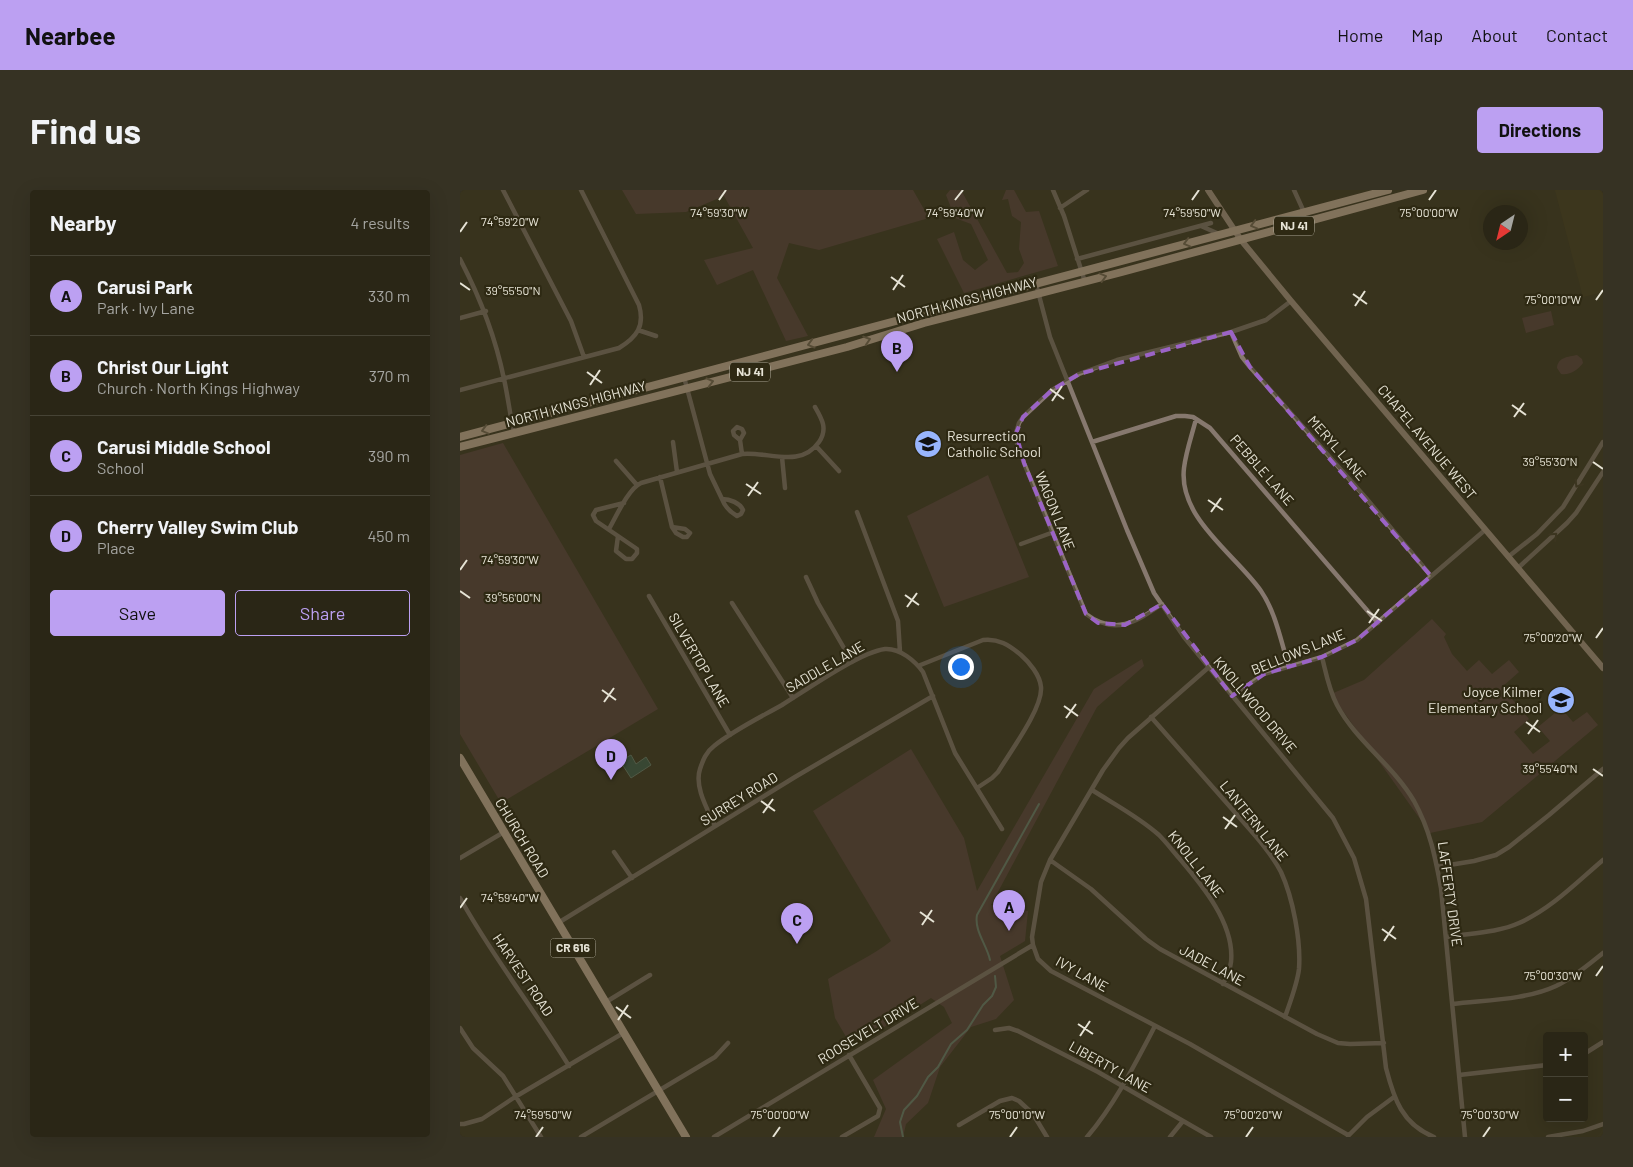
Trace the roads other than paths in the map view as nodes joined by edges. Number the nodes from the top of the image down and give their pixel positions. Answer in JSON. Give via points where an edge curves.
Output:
{"nodes":[{"id":1,"x":504,"y":190,"type":"edge"},
{"id":2,"x":581,"y":190,"type":"edge"},
{"id":3,"x":1053,"y":190,"type":"edge"},
{"id":4,"x":1087,"y":190,"type":"edge"},
{"id":5,"x":1208,"y":190,"type":"edge"},
{"id":6,"x":1294,"y":190,"type":"edge"},
{"id":7,"x":1388,"y":190,"type":"edge"},
{"id":8,"x":1423,"y":190,"type":"edge"},
{"id":9,"x":1060,"y":208,"type":"junction"},
{"id":10,"x":1304,"y":212,"type":"junction"},
{"id":11,"x":1211,"y":223,"type":"dead end"},
{"id":12,"x":1201,"y":226,"type":"junction"},
{"id":13,"x":1234,"y":230,"type":"junction"},
{"id":14,"x":1220,"y":234,"type":"junction"},
{"id":15,"x":1241,"y":240,"type":"junction"},
{"id":16,"x":460,"y":259,"type":"edge"},
{"id":17,"x":1077,"y":259,"type":"junction"},
{"id":18,"x":1081,"y":272,"type":"junction"},
{"id":19,"x":1085,"y":282,"type":"junction"},
{"id":20,"x":1036,"y":284,"type":"junction"},
{"id":21,"x":1038,"y":294,"type":"junction"},
{"id":22,"x":1291,"y":301,"type":"junction"},
{"id":23,"x":486,"y":311,"type":"junction"},
{"id":24,"x":460,"y":318,"type":"edge"},
{"id":25,"x":638,"y":330,"type":"junction"},
{"id":26,"x":1231,"y":332,"type":"junction"},
{"id":27,"x":656,"y":336,"type":"dead end"},
{"id":28,"x":584,"y":357,"type":"junction"},
{"id":29,"x":504,"y":378,"type":"junction"},
{"id":30,"x":684,"y":378,"type":"junction"},
{"id":31,"x":1068,"y":381,"type":"junction"},
{"id":32,"x":686,"y":388,"type":"junction"},
{"id":33,"x":460,"y":390,"type":"edge"},
{"id":34,"x":815,"y":407,"type":"dead end"},
{"id":35,"x":1196,"y":419,"type":"junction"},
{"id":36,"x":512,"y":423,"type":"junction"},
{"id":37,"x":514,"y":433,"type":"junction"},
{"id":38,"x":460,"y":437,"type":"edge"},
{"id":39,"x":740,"y":440,"type":"dead end"},
{"id":40,"x":673,"y":442,"type":"dead end"},
{"id":41,"x":1092,"y":442,"type":"junction"},
{"id":42,"x":1603,"y":442,"type":"edge"},
{"id":43,"x":816,"y":446,"type":"junction"},
{"id":44,"x":460,"y":448,"type":"edge"},
{"id":45,"x":742,"y":454,"type":"junction"},
{"id":46,"x":782,"y":458,"type":"junction"},
{"id":47,"x":616,"y":461,"type":"dead end"},
{"id":48,"x":706,"y":463,"type":"junction"},
{"id":49,"x":839,"y":471,"type":"dead end"},
{"id":50,"x":677,"y":472,"type":"junction"},
{"id":51,"x":1603,"y":472,"type":"edge"},
{"id":52,"x":660,"y":477,"type":"junction"},
{"id":53,"x":637,"y":484,"type":"junction"},
{"id":54,"x":785,"y":488,"type":"dead end"},
{"id":55,"x":722,"y":499,"type":"junction"},
{"id":56,"x":624,"y":503,"type":"junction"},
{"id":57,"x":857,"y":512,"type":"dead end"},
{"id":58,"x":672,"y":528,"type":"dead end"},
{"id":59,"x":609,"y":529,"type":"junction"},
{"id":60,"x":1485,"y":530,"type":"junction"},
{"id":61,"x":1052,"y":533,"type":"junction"},
{"id":62,"x":618,"y":536,"type":"junction"},
{"id":63,"x":1021,"y":544,"type":"dead end"},
{"id":64,"x":1508,"y":557,"type":"junction"},
{"id":65,"x":1518,"y":568,"type":"junction"},
{"id":66,"x":1431,"y":576,"type":"junction"},
{"id":67,"x":806,"y":577,"type":"dead end"},
{"id":68,"x":649,"y":596,"type":"dead end"},
{"id":69,"x":732,"y":603,"type":"dead end"},
{"id":70,"x":1162,"y":604,"type":"junction"},
{"id":71,"x":1378,"y":623,"type":"junction"},
{"id":72,"x":900,"y":652,"type":"junction"},
{"id":73,"x":1322,"y":657,"type":"junction"},
{"id":74,"x":852,"y":662,"type":"junction"},
{"id":75,"x":918,"y":666,"type":"junction"},
{"id":76,"x":1208,"y":667,"type":"junction"},
{"id":77,"x":1289,"y":667,"type":"junction"},
{"id":78,"x":1603,"y":668,"type":"edge"},
{"id":79,"x":933,"y":696,"type":"junction"},
{"id":80,"x":1232,"y":696,"type":"junction"},
{"id":81,"x":794,"y":698,"type":"junction"},
{"id":82,"x":1151,"y":717,"type":"junction"},
{"id":83,"x":730,"y":736,"type":"junction"},
{"id":84,"x":460,"y":758,"type":"edge"},
{"id":85,"x":1602,"y":773,"type":"edge"},
{"id":86,"x":977,"y":788,"type":"junction"},
{"id":87,"x":1092,"y":790,"type":"junction"},
{"id":88,"x":715,"y":826,"type":"junction"},
{"id":89,"x":1002,"y":829,"type":"dead end"},
{"id":90,"x":504,"y":832,"type":"junction"},
{"id":91,"x":614,"y":852,"type":"dead end"},
{"id":92,"x":460,"y":858,"type":"edge"},
{"id":93,"x":1050,"y":860,"type":"junction"},
{"id":94,"x":1603,"y":860,"type":"edge"},
{"id":95,"x":1437,"y":868,"type":"junction"},
{"id":96,"x":632,"y":878,"type":"junction"},
{"id":97,"x":460,"y":898,"type":"edge"},
{"id":98,"x":558,"y":923,"type":"junction"},
{"id":99,"x":1446,"y":936,"type":"junction"},
{"id":100,"x":1033,"y":945,"type":"junction"},
{"id":101,"x":1603,"y":952,"type":"edge"},
{"id":102,"x":650,"y":975,"type":"dead end"},
{"id":103,"x":1223,"y":984,"type":"junction"},
{"id":104,"x":606,"y":1002,"type":"junction"},
{"id":105,"x":1453,"y":1004,"type":"junction"},
{"id":106,"x":1285,"y":1017,"type":"junction"},
{"id":107,"x":1155,"y":1026,"type":"junction"},
{"id":108,"x":460,"y":1028,"type":"edge"},
{"id":109,"x":994,"y":1030,"type":"dead end"},
{"id":110,"x":625,"y":1032,"type":"junction"},
{"id":111,"x":1603,"y":1042,"type":"edge"},
{"id":112,"x":728,"y":1043,"type":"dead end"},
{"id":113,"x":1384,"y":1043,"type":"junction"},
{"id":114,"x":1588,"y":1051,"type":"edge"},
{"id":115,"x":849,"y":1055,"type":"junction"},
{"id":116,"x":1543,"y":1065,"type":"edge"},
{"id":117,"x":569,"y":1066,"type":"junction"},
{"id":118,"x":1460,"y":1075,"type":"junction"},
{"id":119,"x":1122,"y":1086,"type":"junction"},
{"id":120,"x":658,"y":1090,"type":"junction"},
{"id":121,"x":515,"y":1097,"type":"junction"},
{"id":122,"x":1394,"y":1097,"type":"junction"},
{"id":123,"x":1182,"y":1121,"type":"junction"},
{"id":124,"x":460,"y":1124,"type":"edge"},
{"id":125,"x":1603,"y":1124,"type":"edge"},
{"id":126,"x":959,"y":1125,"type":"dead end"},
{"id":127,"x":1347,"y":1136,"type":"edge"},
{"id":128,"x":541,"y":1137,"type":"edge"},
{"id":129,"x":581,"y":1137,"type":"edge"},
{"id":130,"x":686,"y":1137,"type":"edge"},
{"id":131,"x":714,"y":1137,"type":"edge"},
{"id":132,"x":842,"y":1137,"type":"edge"},
{"id":133,"x":1047,"y":1137,"type":"edge"},
{"id":134,"x":1087,"y":1137,"type":"edge"},
{"id":135,"x":1170,"y":1137,"type":"edge"},
{"id":136,"x":1211,"y":1137,"type":"edge"},
{"id":137,"x":1434,"y":1137,"type":"edge"},
{"id":138,"x":1465,"y":1137,"type":"edge"},
{"id":139,"x":1548,"y":1137,"type":"edge"}],
"edges":[{"from":1,"to":28,"type":"street","via":[[571,321]]},
{"from":2,"to":25,"type":"street","via":[[639,305],[642,316]]},
{"from":3,"to":9,"type":"street"},
{"from":4,"to":9,"type":"street"},
{"from":5,"to":13,"type":"main road","name":"CHAPEL AVENUE WEST"},
{"from":6,"to":10,"type":"street"},
{"from":7,"to":10,"type":"main road","name":"NORTH KINGS HIGHWAY","number":"NJ 41"},
{"from":8,"to":15,"type":"main road","name":"NORTH KINGS HIGHWAY","number":"NJ 41"},
{"from":9,"to":17,"type":"street"},
{"from":10,"to":13,"type":"main road","name":"NORTH KINGS HIGHWAY","number":"NJ 41","one_way":true},
{"from":11,"to":12,"type":"street"},
{"from":12,"to":14,"type":"street"},
{"from":12,"to":17,"type":"street"},
{"from":13,"to":14,"type":"main road","name":"NORTH KINGS HIGHWAY","number":"NJ 41"},
{"from":13,"to":15,"type":"main road","name":"CHAPEL AVENUE WEST"},
{"from":14,"to":18,"type":"main road","name":"NORTH KINGS HIGHWAY","number":"NJ 41","one_way":true},
{"from":19,"to":15,"type":"main road","name":"NORTH KINGS HIGHWAY","number":"NJ 41","one_way":true},
{"from":15,"to":22,"type":"main road","name":"CHAPEL AVENUE WEST"},
{"from":16,"to":23,"type":"street"},
{"from":17,"to":18,"type":"street"},
{"from":18,"to":19,"type":"street"},
{"from":18,"to":20,"type":"main road","name":"NORTH KINGS HIGHWAY","number":"NJ 41"},
{"from":19,"to":21,"type":"main road","name":"NORTH KINGS HIGHWAY","number":"NJ 41"},
{"from":20,"to":21,"type":"street","name":"KNOLLWOOD DRIVE"},
{"from":20,"to":30,"type":"main road","name":"NORTH KINGS HIGHWAY","number":"NJ 41","one_way":true},
{"from":21,"to":31,"type":"street","name":"KNOLLWOOD DRIVE","via":[[1050,337]]},
{"from":32,"to":21,"type":"main road","name":"NORTH KINGS HIGHWAY","number":"NJ 41","one_way":true},
{"from":22,"to":26,"type":"street","name":"WAGON LANE","via":[[1266,320]]},
{"from":22,"to":60,"type":"main road","name":"CHAPEL AVENUE WEST"},
{"from":23,"to":24,"type":"street"},
{"from":23,"to":29,"type":"street"},
{"from":25,"to":27,"type":"street"},
{"from":25,"to":28,"type":"street","via":[[619,348]]},
{"from":26,"to":31,"type":"street","name":"WAGON LANE","via":[[1117,360]]},
{"from":26,"to":66,"type":"street","name":"MERYL LANE","via":[[1250,368]]},
{"from":28,"to":29,"type":"street"},
{"from":29,"to":33,"type":"street"},
{"from":29,"to":36,"type":"street"},
{"from":30,"to":32,"type":"street"},
{"from":30,"to":36,"type":"main road","name":"NORTH KINGS HIGHWAY","number":"NJ 41"},
{"from":31,"to":41,"type":"street","name":"KNOLLWOOD DRIVE"},
{"from":31,"to":61,"type":"street","name":"WAGON LANE","via":[[1052,390],[1024,417],[1016,433],[1024,463]]},
{"from":32,"to":37,"type":"main road","name":"NORTH KINGS HIGHWAY","number":"NJ 41"},
{"from":32,"to":48,"type":"street"},
{"from":34,"to":43,"type":"street","via":[[825,429]]},
{"from":35,"to":41,"type":"street","via":[[1176,416]]},
{"from":35,"to":71,"type":"street","name":"PEBBLE LANE","via":[[1210,428],[1237,458]]},
{"from":35,"to":77,"type":"street","via":[[1184,467],[1185,491],[1202,525],[1262,592],[1275,620]]},
{"from":36,"to":37,"type":"street"},
{"from":36,"to":38,"type":"main road","name":"NORTH KINGS HIGHWAY","number":"NJ 41","one_way":true},
{"from":37,"to":44,"type":"main road","name":"NORTH KINGS HIGHWAY","number":"NJ 41"},
{"from":39,"to":45,"type":"street"},
{"from":40,"to":50,"type":"street"},
{"from":41,"to":70,"type":"street","name":"KNOLLWOOD DRIVE","via":[[1154,593]]},
{"from":42,"to":64,"type":"street","one_way":true,"via":[[1563,507]]},
{"from":43,"to":46,"type":"street","via":[[802,455]]},
{"from":43,"to":49,"type":"street"},
{"from":45,"to":46,"type":"street"},
{"from":45,"to":48,"type":"street"},
{"from":46,"to":54,"type":"street"},
{"from":47,"to":53,"type":"street"},
{"from":48,"to":50,"type":"street"},
{"from":48,"to":55,"type":"street"},
{"from":50,"to":52,"type":"street"},
{"from":65,"to":51,"type":"street","one_way":true,"via":[[1576,513]]},
{"from":52,"to":53,"type":"street"},
{"from":52,"to":58,"type":"street"},
{"from":53,"to":56,"type":"street"},
{"from":55,"to":55,"type":"street","via":[[725,507],[735,515],[741,514],[741,507]]},
{"from":56,"to":59,"type":"street"},
{"from":56,"to":59,"type":"street","via":[[594,512],[594,518]]},
{"from":57,"to":72,"type":"street","via":[[898,622]]},
{"from":59,"to":62,"type":"street"},
{"from":60,"to":64,"type":"main road","name":"CHAPEL AVENUE WEST"},
{"from":60,"to":66,"type":"street","name":"BELLOWS LANE"},
{"from":61,"to":63,"type":"street"},
{"from":61,"to":70,"type":"street","name":"WAGON LANE","via":[[1086,614],[1098,623],[1125,625]]},
{"from":62,"to":62,"type":"street","via":[[616,552],[632,559],[637,549]]},
{"from":64,"to":65,"type":"main road","name":"CHAPEL AVENUE WEST"},
{"from":65,"to":78,"type":"main road","name":"CHAPEL AVENUE WEST"},
{"from":66,"to":71,"type":"street","name":"BELLOWS LANE"},
{"from":67,"to":74,"type":"street"},
{"from":68,"to":83,"type":"street","name":"SILVERTOP LANE"},
{"from":69,"to":81,"type":"street"},
{"from":70,"to":76,"type":"street","name":"KNOLLWOOD DRIVE"},
{"from":71,"to":73,"type":"street","name":"BELLOWS LANE","via":[[1357,640]]},
{"from":72,"to":74,"type":"street","name":"SADDLE LANE","via":[[875,651]]},
{"from":72,"to":75,"type":"street"},
{"from":73,"to":77,"type":"street","name":"BELLOWS LANE"},
{"from":73,"to":95,"type":"street","name":"LAFFERTY DRIVE","via":[[1337,706],[1413,799],[1429,831]]},
{"from":74,"to":81,"type":"street","name":"SADDLE LANE"},
{"from":75,"to":79,"type":"street"},
{"from":75,"to":86,"type":"street","via":[[983,640],[993,640],[1018,652],[1037,675],[1041,689],[1037,706],[998,772]]},
{"from":76,"to":80,"type":"street","name":"KNOLLWOOD DRIVE"},
{"from":76,"to":82,"type":"street"},
{"from":77,"to":80,"type":"street","name":"BELLOWS LANE","via":[[1264,674]]},
{"from":79,"to":86,"type":"street","via":[[955,753]]},
{"from":79,"to":88,"type":"street","name":"SURREY ROAD"},
{"from":80,"to":113,"type":"street","name":"KNOLLWOOD DRIVE","via":[[1333,818],[1354,858],[1366,899]]},
{"from":81,"to":83,"type":"street","name":"SADDLE LANE"},
{"from":82,"to":87,"type":"street","via":[[1119,748]]},
{"from":82,"to":106,"type":"street","name":"LANTERN LANE","via":[[1250,830],[1281,873],[1294,917],[1298,954],[1297,980]]},
{"from":83,"to":88,"type":"street","name":"SADDLE LANE","via":[[708,752],[699,771],[703,796]]},
{"from":84,"to":90,"type":"main road","name":"CHURCH ROAD","number":"CR 616"},
{"from":85,"to":95,"type":"street","via":[[1496,855]]},
{"from":86,"to":89,"type":"street"},
{"from":87,"to":93,"type":"street"},
{"from":87,"to":103,"type":"street","name":"KNOLL LANE","via":[[1160,836],[1213,901],[1226,930],[1231,952],[1231,964]]},
{"from":88,"to":96,"type":"street","name":"SURREY ROAD"},
{"from":90,"to":92,"type":"street"},
{"from":90,"to":98,"type":"main road","name":"CHURCH ROAD","number":"CR 616"},
{"from":91,"to":96,"type":"street"},
{"from":93,"to":100,"type":"street","via":[[1040,882]]},
{"from":93,"to":103,"type":"street","name":"JADE LANE","via":[[1091,888],[1146,939]]},
{"from":94,"to":99,"type":"street","via":[[1546,908],[1518,924]]},
{"from":95,"to":99,"type":"street","name":"LAFFERTY DRIVE"},
{"from":96,"to":98,"type":"street","name":"SURREY ROAD"},
{"from":97,"to":117,"type":"street","name":"HARVEST ROAD"},
{"from":98,"to":104,"type":"main road","name":"CHURCH ROAD","number":"CR 616"},
{"from":99,"to":105,"type":"street","name":"LAFFERTY DRIVE"},
{"from":100,"to":107,"type":"street","name":"IVY LANE","via":[[1038,959],[1050,971]]},
{"from":100,"to":115,"type":"street","name":"ROOSEVELT DRIVE"},
{"from":101,"to":105,"type":"street","via":[[1572,977],[1546,990]]},
{"from":102,"to":104,"type":"street"},
{"from":103,"to":106,"type":"street","name":"JADE LANE"},
{"from":104,"to":110,"type":"main road","name":"CHURCH ROAD","number":"CR 616"},
{"from":105,"to":118,"type":"street","name":"LAFFERTY DRIVE"},
{"from":106,"to":113,"type":"street","name":"JADE LANE","via":[[1338,1042]]},
{"from":107,"to":119,"type":"street"},
{"from":107,"to":127,"type":"street","name":"IVY LANE"},
{"from":108,"to":121,"type":"street","via":[[473,1048],[503,1076]]},
{"from":109,"to":119,"type":"street","name":"LIBERTY LANE","via":[[1009,1028],[1018,1031]]},
{"from":110,"to":117,"type":"street"},
{"from":110,"to":120,"type":"main road","name":"CHURCH ROAD","number":"CR 616"},
{"from":111,"to":114,"type":"street"},
{"from":112,"to":120,"type":"street","via":[[716,1057]]},
{"from":113,"to":122,"type":"street","name":"KNOLLWOOD DRIVE","via":[[1386,1068]]},
{"from":115,"to":131,"type":"street","name":"ROOSEVELT DRIVE"},
{"from":115,"to":132,"type":"street","via":[[880,1108],[878,1116]]},
{"from":116,"to":118,"type":"street"},
{"from":117,"to":121,"type":"street"},
{"from":118,"to":138,"type":"street","name":"LAFFERTY DRIVE"},
{"from":119,"to":123,"type":"street","name":"LIBERTY LANE"},
{"from":119,"to":134,"type":"street"},
{"from":120,"to":129,"type":"street"},
{"from":120,"to":130,"type":"main road","name":"CHURCH ROAD","number":"CR 616"},
{"from":121,"to":124,"type":"street","via":[[482,1119]]},
{"from":121,"to":128,"type":"street"},
{"from":122,"to":127,"type":"street"},
{"from":122,"to":137,"type":"street","name":"KNOLLWOOD DRIVE","via":[[1406,1117]]},
{"from":123,"to":135,"type":"street"},
{"from":123,"to":136,"type":"street","name":"LIBERTY LANE"},
{"from":125,"to":139,"type":"street"},
{"from":126,"to":133,"type":"street","via":[[1000,1101],[1012,1098],[1034,1114]]}]}
